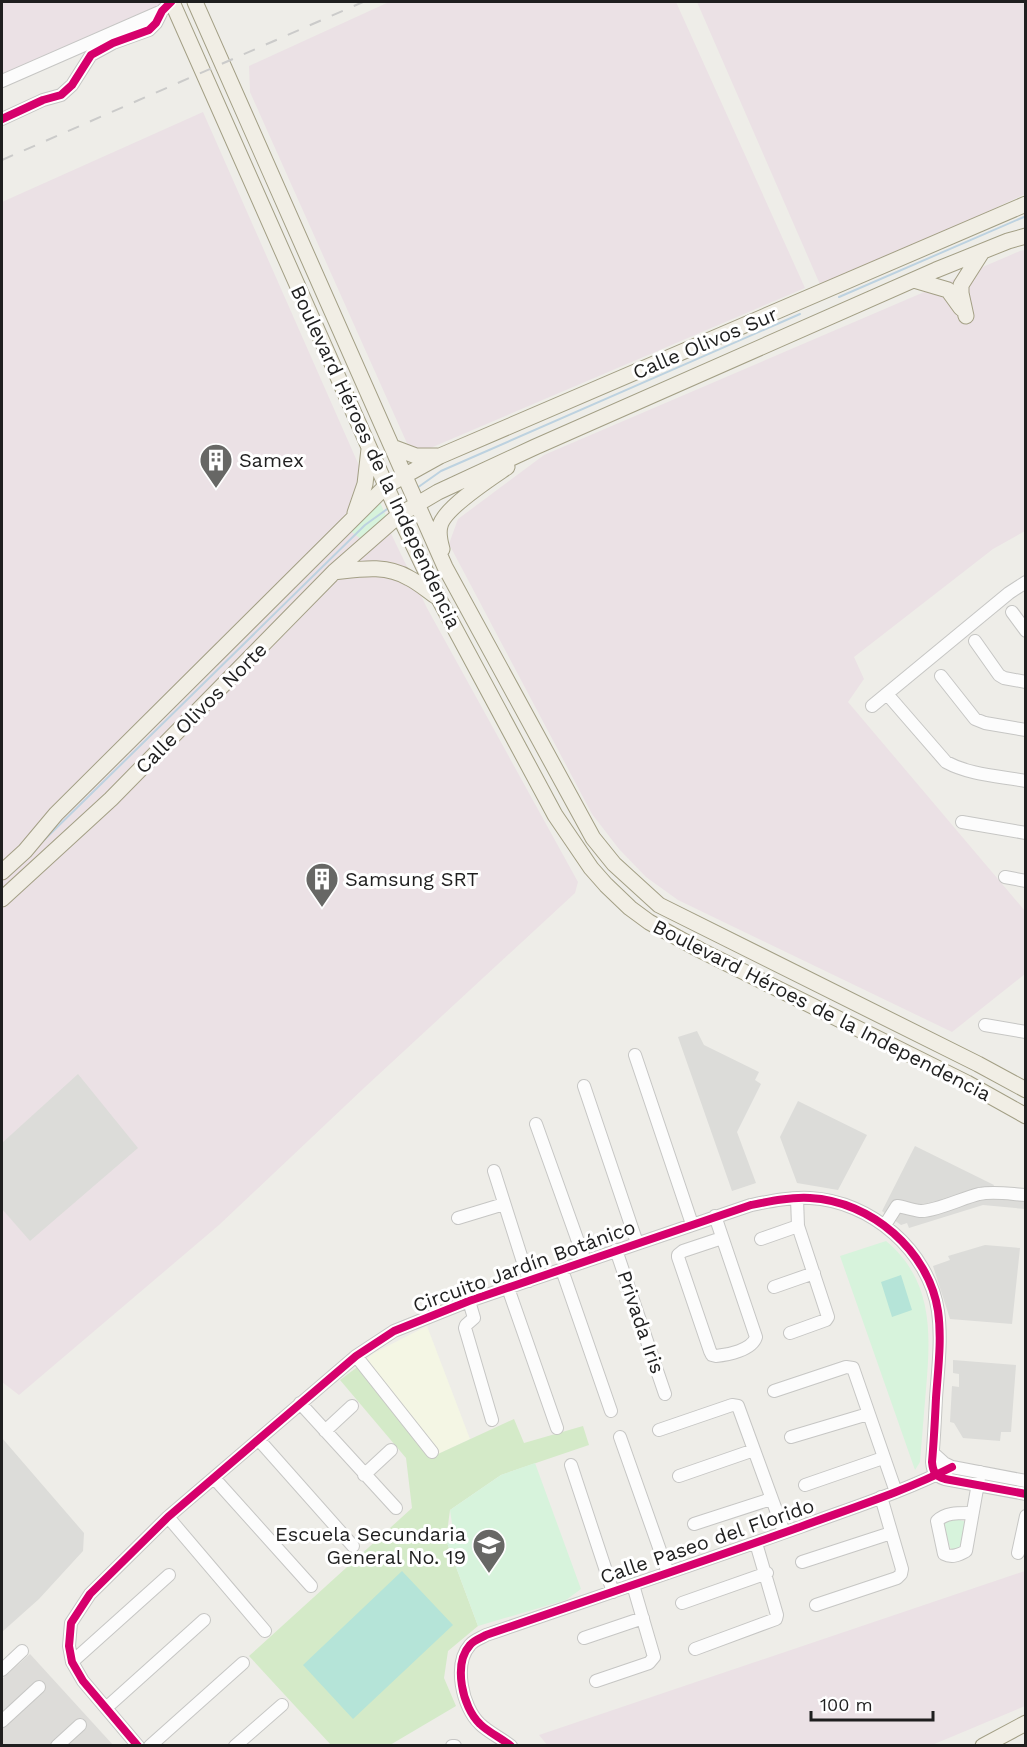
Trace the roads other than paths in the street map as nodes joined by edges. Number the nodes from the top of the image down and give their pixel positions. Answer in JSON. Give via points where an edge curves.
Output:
{"nodes":[{"id":1,"x":195,"y":2,"type":"edge"},
{"id":2,"x":168,"y":4,"type":"edge"},
{"id":3,"x":2,"y":81,"type":"edge"},
{"id":4,"x":2,"y":119,"type":"edge"},
{"id":5,"x":1026,"y":204,"type":"edge"},
{"id":6,"x":1026,"y":236,"type":"edge"},
{"id":7,"x":982,"y":252,"type":"junction"},
{"id":8,"x":914,"y":280,"type":"junction"},
{"id":9,"x":392,"y":447,"type":"junction"},
{"id":10,"x":535,"y":447,"type":"junction"},
{"id":11,"x":369,"y":449,"type":"junction"},
{"id":12,"x":440,"y":456,"type":"junction"},
{"id":13,"x":404,"y":475,"type":"junction"},
{"id":14,"x":386,"y":486,"type":"junction"},
{"id":15,"x":417,"y":504,"type":"junction"},
{"id":16,"x":399,"y":515,"type":"junction"},
{"id":17,"x":354,"y":516,"type":"junction"},
{"id":18,"x":445,"y":567,"type":"junction"},
{"id":19,"x":334,"y":572,"type":"junction"},
{"id":20,"x":1026,"y":582,"type":"edge"},
{"id":21,"x":439,"y":599,"type":"junction"},
{"id":22,"x":1012,"y":612,"type":"dead end"},
{"id":23,"x":1026,"y":631,"type":"edge"},
{"id":24,"x":975,"y":640,"type":"dead end"},
{"id":25,"x":941,"y":676,"type":"dead end"},
{"id":26,"x":1026,"y":682,"type":"edge"},
{"id":27,"x":887,"y":694,"type":"junction"},
{"id":28,"x":872,"y":706,"type":"dead end"},
{"id":29,"x":1026,"y":730,"type":"edge"},
{"id":30,"x":1026,"y":781,"type":"edge"},
{"id":31,"x":963,"y":822,"type":"dead end"},
{"id":32,"x":1026,"y":833,"type":"edge"},
{"id":33,"x":2,"y":872,"type":"edge"},
{"id":34,"x":1005,"y":877,"type":"dead end"},
{"id":35,"x":1026,"y":881,"type":"edge"},
{"id":36,"x":2,"y":899,"type":"edge"},
{"id":37,"x":649,"y":922,"type":"junction"},
{"id":38,"x":697,"y":923,"type":"junction"},
{"id":39,"x":985,"y":1025,"type":"dead end"},
{"id":40,"x":1026,"y":1032,"type":"edge"},
{"id":41,"x":635,"y":1055,"type":"dead end"},
{"id":42,"x":584,"y":1086,"type":"dead end"},
{"id":43,"x":1026,"y":1090,"type":"edge"},
{"id":44,"x":1026,"y":1116,"type":"edge"},
{"id":45,"x":536,"y":1125,"type":"dead end"},
{"id":46,"x":494,"y":1171,"type":"dead end"},
{"id":47,"x":1026,"y":1195,"type":"edge"},
{"id":48,"x":797,"y":1198,"type":"junction"},
{"id":49,"x":504,"y":1204,"type":"junction"},
{"id":50,"x":715,"y":1216,"type":"junction"},
{"id":51,"x":458,"y":1218,"type":"dead end"},
{"id":52,"x":692,"y":1224,"type":"junction"},
{"id":53,"x":798,"y":1226,"type":"junction"},
{"id":54,"x":885,"y":1226,"type":"junction"},
{"id":55,"x":722,"y":1238,"type":"junction"},
{"id":56,"x":761,"y":1239,"type":"dead end"},
{"id":57,"x":636,"y":1243,"type":"junction"},
{"id":58,"x":616,"y":1250,"type":"junction"},
{"id":59,"x":585,"y":1261,"type":"junction"},
{"id":60,"x":562,"y":1270,"type":"junction"},
{"id":61,"x":814,"y":1273,"type":"junction"},
{"id":62,"x":529,"y":1281,"type":"junction"},
{"id":63,"x":774,"y":1287,"type":"dead end"},
{"id":64,"x":508,"y":1288,"type":"junction"},
{"id":65,"x":469,"y":1301,"type":"junction"},
{"id":66,"x":790,"y":1333,"type":"dead end"},
{"id":67,"x":356,"y":1356,"type":"junction"},
{"id":68,"x":774,"y":1391,"type":"dead end"},
{"id":69,"x":665,"y":1394,"type":"dead end"},
{"id":70,"x":300,"y":1403,"type":"junction"},
{"id":71,"x":352,"y":1406,"type":"dead end"},
{"id":72,"x":611,"y":1412,"type":"dead end"},
{"id":73,"x":868,"y":1414,"type":"junction"},
{"id":74,"x":492,"y":1420,"type":"dead end"},
{"id":75,"x":557,"y":1428,"type":"dead end"},
{"id":76,"x":659,"y":1430,"type":"dead end"},
{"id":77,"x":325,"y":1431,"type":"junction"},
{"id":78,"x":620,"y":1437,"type":"dead end"},
{"id":79,"x":791,"y":1437,"type":"dead end"},
{"id":80,"x":259,"y":1440,"type":"junction"},
{"id":81,"x":391,"y":1450,"type":"dead end"},
{"id":82,"x":754,"y":1450,"type":"junction"},
{"id":83,"x":432,"y":1452,"type":"dead end"},
{"id":84,"x":933,"y":1453,"type":"junction"},
{"id":85,"x":884,"y":1458,"type":"junction"},
{"id":86,"x":571,"y":1465,"type":"dead end"},
{"id":87,"x":952,"y":1467,"type":"junction"},
{"id":88,"x":980,"y":1472,"type":"junction"},
{"id":89,"x":364,"y":1474,"type":"junction"},
{"id":90,"x":936,"y":1475,"type":"junction"},
{"id":91,"x":679,"y":1476,"type":"dead end"},
{"id":92,"x":214,"y":1478,"type":"junction"},
{"id":93,"x":1026,"y":1481,"type":"edge"},
{"id":94,"x":805,"y":1485,"type":"dead end"},
{"id":95,"x":977,"y":1485,"type":"junction"},
{"id":96,"x":896,"y":1492,"type":"junction"},
{"id":97,"x":1026,"y":1494,"type":"edge"},
{"id":98,"x":881,"y":1497,"type":"junction"},
{"id":99,"x":771,"y":1499,"type":"junction"},
{"id":100,"x":396,"y":1508,"type":"dead end"},
{"id":101,"x":972,"y":1513,"type":"dead end"},
{"id":102,"x":1026,"y":1516,"type":"edge"},
{"id":103,"x":168,"y":1517,"type":"junction"},
{"id":104,"x":694,"y":1524,"type":"dead end"},
{"id":105,"x":784,"y":1532,"type":"junction"},
{"id":106,"x":891,"y":1533,"type":"junction"},
{"id":107,"x":756,"y":1543,"type":"junction"},
{"id":108,"x":353,"y":1546,"type":"dead end"},
{"id":109,"x":1018,"y":1553,"type":"dead end"},
{"id":110,"x":802,"y":1562,"type":"dead end"},
{"id":111,"x":668,"y":1573,"type":"junction"},
{"id":112,"x":766,"y":1574,"type":"junction"},
{"id":113,"x":169,"y":1575,"type":"dead end"},
{"id":114,"x":633,"y":1585,"type":"junction"},
{"id":115,"x":311,"y":1586,"type":"dead end"},
{"id":116,"x":613,"y":1592,"type":"junction"},
{"id":117,"x":682,"y":1603,"type":"dead end"},
{"id":118,"x":816,"y":1605,"type":"dead end"},
{"id":119,"x":643,"y":1618,"type":"junction"},
{"id":120,"x":204,"y":1620,"type":"dead end"},
{"id":121,"x":265,"y":1631,"type":"dead end"},
{"id":122,"x":584,"y":1638,"type":"dead end"},
{"id":123,"x":695,"y":1648,"type":"dead end"},
{"id":124,"x":22,"y":1652,"type":"dead end"},
{"id":125,"x":72,"y":1662,"type":"junction"},
{"id":126,"x":243,"y":1663,"type":"dead end"},
{"id":127,"x":2,"y":1670,"type":"edge"},
{"id":128,"x":596,"y":1681,"type":"dead end"},
{"id":129,"x":39,"y":1687,"type":"dead end"},
{"id":130,"x":282,"y":1705,"type":"dead end"},
{"id":131,"x":106,"y":1708,"type":"junction"},
{"id":132,"x":2,"y":1721,"type":"edge"},
{"id":133,"x":1026,"y":1723,"type":"edge"},
{"id":134,"x":80,"y":1725,"type":"dead end"},
{"id":135,"x":1026,"y":1734,"type":"edge"},
{"id":136,"x":57,"y":1746,"type":"edge"},
{"id":137,"x":138,"y":1746,"type":"edge"},
{"id":138,"x":150,"y":1746,"type":"edge"},
{"id":139,"x":235,"y":1746,"type":"edge"},
{"id":140,"x":511,"y":1746,"type":"edge"},
{"id":141,"x":983,"y":1746,"type":"edge"},
{"id":142,"x":990,"y":1746,"type":"edge"}],
"edges":[{"from":1,"to":9,"type":"main road","name":"Boulevard Héroes de la Independencia"},
{"from":2,"to":3,"type":"street"},
{"from":2,"to":4,"type":"street","via":[[149,30],[92,55],[61,95]]},
{"from":2,"to":11,"type":"main road","name":"Boulevard Héroes de la Independencia"},
{"from":5,"to":12,"type":"main road","name":"Calle Olivos Sur"},
{"from":6,"to":7,"type":"main road","name":"Calle Olivos Sur"},
{"from":7,"to":8,"type":"main road","name":"Calle Olivos Sur"},
{"from":7,"to":8,"type":"main road","via":[[955,288]]},
{"from":8,"to":10,"type":"main road","name":"Calle Olivos Sur"},
{"from":9,"to":12,"type":"main road","via":[[416,456]]},
{"from":9,"to":13,"type":"main road","name":"Boulevard Héroes de la Independencia"},
{"from":10,"to":15,"type":"main road","name":"Calle Olivos Sur"},
{"from":10,"to":18,"type":"main road","via":[[445,516],[439,536]]},
{"from":11,"to":14,"type":"main road","name":"Boulevard Héroes de la Independencia"},
{"from":11,"to":17,"type":"main road","via":[[365,484]]},
{"from":12,"to":13,"type":"main road","name":"Calle Olivos Sur"},
{"from":13,"to":14,"type":"main road","name":"Calle Olivos Sur"},
{"from":13,"to":15,"type":"main road","name":"Boulevard Héroes de la Independencia"},
{"from":14,"to":16,"type":"main road","name":"Boulevard Héroes de la Independencia"},
{"from":14,"to":17,"type":"main road","name":"Calle Olivos Norte"},
{"from":15,"to":16,"type":"main road","name":"Calle Olivos Sur"},
{"from":15,"to":18,"type":"main road","name":"Boulevard Héroes de la Independencia"},
{"from":16,"to":19,"type":"main road","name":"Calle Olivos Norte"},
{"from":16,"to":21,"type":"main road","name":"Boulevard Héroes de la Independencia"},
{"from":17,"to":33,"type":"main road","name":"Calle Olivos Norte"},
{"from":18,"to":38,"type":"main road","name":"Boulevard Héroes de la Independencia","via":[[592,838],[614,864],[659,904]]},
{"from":19,"to":21,"type":"main road","via":[[394,570]]},
{"from":19,"to":36,"type":"main road","name":"Calle Olivos Norte","via":[[111,799]]},
{"from":20,"to":27,"type":"street"},
{"from":21,"to":37,"type":"main road","name":"Boulevard Héroes de la Independencia","via":[[573,843],[606,885]]},
{"from":22,"to":23,"type":"street"},
{"from":24,"to":26,"type":"street","via":[[999,675]]},
{"from":25,"to":29,"type":"street","via":[[975,719]]},
{"from":27,"to":28,"type":"street"},
{"from":27,"to":30,"type":"street","via":[[946,762],[968,771]]},
{"from":31,"to":32,"type":"street"},
{"from":34,"to":35,"type":"street"},
{"from":37,"to":38,"type":"main road","via":[[685,931]]},
{"from":37,"to":44,"type":"main road","name":"Boulevard Héroes de la Independencia"},
{"from":38,"to":43,"type":"main road","name":"Boulevard Héroes de la Independencia"},
{"from":39,"to":40,"type":"street"},
{"from":41,"to":52,"type":"street"},
{"from":42,"to":57,"type":"street"},
{"from":45,"to":59,"type":"street"},
{"from":46,"to":49,"type":"street"},
{"from":47,"to":54,"type":"street","via":[[981,1194],[919,1211],[897,1206]]},
{"from":48,"to":50,"type":"street","name":"Circuito Jardín Botánico","via":[[751,1205]]},
{"from":48,"to":53,"type":"street"},
{"from":48,"to":54,"type":"street","name":"Circuito Jardín Botánico","via":[[844,1205]]},
{"from":49,"to":51,"type":"street"},
{"from":49,"to":62,"type":"street"},
{"from":50,"to":52,"type":"street","name":"Circuito Jardín Botánico"},
{"from":50,"to":55,"type":"street"},
{"from":52,"to":57,"type":"street","name":"Circuito Jardín Botánico"},
{"from":53,"to":56,"type":"street"},
{"from":53,"to":61,"type":"street"},
{"from":54,"to":84,"type":"street","name":"Circuito Jardín Botánico","via":[[916,1258],[938,1310]]},
{"from":55,"to":55,"type":"street","via":[[678,1255],[712,1355],[719,1356],[746,1348],[756,1340]]},
{"from":57,"to":58,"type":"street","name":"Circuito Jardín Botánico"},
{"from":58,"to":59,"type":"street","name":"Circuito Jardín Botánico"},
{"from":58,"to":69,"type":"street","name":"Privada Iris"},
{"from":59,"to":60,"type":"street","name":"Circuito Jardín Botánico"},
{"from":60,"to":62,"type":"street","name":"Circuito Jardín Botánico"},
{"from":60,"to":72,"type":"street"},
{"from":61,"to":63,"type":"street"},
{"from":61,"to":66,"type":"street","via":[[828,1317]]},
{"from":62,"to":64,"type":"street","name":"Circuito Jardín Botánico"},
{"from":64,"to":65,"type":"street","name":"Circuito Jardín Botánico"},
{"from":64,"to":75,"type":"street"},
{"from":65,"to":67,"type":"street","name":"Circuito Jardín Botánico","via":[[394,1331]]},
{"from":65,"to":74,"type":"street","via":[[474,1318],[465,1328]]},
{"from":67,"to":70,"type":"street","name":"Circuito Jardín Botánico"},
{"from":67,"to":83,"type":"street"},
{"from":68,"to":73,"type":"street","via":[[851,1367]]},
{"from":70,"to":77,"type":"street"},
{"from":70,"to":80,"type":"street","name":"Circuito Jardín Botánico"},
{"from":71,"to":77,"type":"street"},
{"from":73,"to":79,"type":"street"},
{"from":73,"to":85,"type":"street"},
{"from":76,"to":82,"type":"street","via":[[736,1405]]},
{"from":77,"to":89,"type":"street"},
{"from":78,"to":111,"type":"street"},
{"from":80,"to":92,"type":"street","name":"Circuito Jardín Botánico"},
{"from":80,"to":108,"type":"street"},
{"from":81,"to":89,"type":"street"},
{"from":82,"to":91,"type":"street"},
{"from":82,"to":99,"type":"street"},
{"from":84,"to":87,"type":"street"},
{"from":84,"to":90,"type":"street","name":"Circuito Jardín Botánico"},
{"from":85,"to":94,"type":"street"},
{"from":85,"to":96,"type":"street"},
{"from":86,"to":116,"type":"street"},
{"from":87,"to":88,"type":"street"},
{"from":87,"to":90,"type":"street","name":"Calle Paseo del Florido"},
{"from":88,"to":93,"type":"street"},
{"from":88,"to":95,"type":"street"},
{"from":89,"to":100,"type":"street"},
{"from":90,"to":95,"type":"street"},
{"from":90,"to":96,"type":"street","name":"Calle Paseo del Florido"},
{"from":92,"to":103,"type":"street","name":"Circuito Jardín Botánico"},
{"from":92,"to":115,"type":"street"},
{"from":95,"to":97,"type":"street"},
{"from":95,"to":101,"type":"street"},
{"from":96,"to":98,"type":"street","name":"Calle Paseo del Florido"},
{"from":98,"to":105,"type":"street","name":"Calle Paseo del Florido"},
{"from":98,"to":106,"type":"street"},
{"from":99,"to":104,"type":"street"},
{"from":99,"to":105,"type":"street"},
{"from":102,"to":109,"type":"street"},
{"from":103,"to":121,"type":"street"},
{"from":103,"to":125,"type":"street","name":"Circuito Jardín Botánico","via":[[90,1594],[71,1623]]},
{"from":105,"to":107,"type":"street","name":"Calle Paseo del Florido"},
{"from":106,"to":110,"type":"street"},
{"from":106,"to":118,"type":"street","via":[[902,1569],[897,1578]]},
{"from":107,"to":111,"type":"street","name":"Calle Paseo del Florido"},
{"from":107,"to":112,"type":"street"},
{"from":111,"to":114,"type":"street","name":"Calle Paseo del Florido"},
{"from":112,"to":117,"type":"street"},
{"from":112,"to":123,"type":"street","via":[[776,1619]]},
{"from":113,"to":125,"type":"street"},
{"from":114,"to":116,"type":"street","name":"Calle Paseo del Florido"},
{"from":114,"to":119,"type":"street"},
{"from":116,"to":140,"type":"street","name":"Calle Paseo del Florido","via":[[471,1643],[461,1664],[464,1695],[479,1723]]},
{"from":119,"to":122,"type":"street"},
{"from":119,"to":128,"type":"street","via":[[652,1660]]},
{"from":120,"to":131,"type":"street"},
{"from":124,"to":127,"type":"street"},
{"from":125,"to":131,"type":"street","name":"Circuito Jardín Botánico"},
{"from":126,"to":138,"type":"street"},
{"from":129,"to":132,"type":"street"},
{"from":130,"to":139,"type":"street"},
{"from":131,"to":137,"type":"street","name":"Circuito Jardín Botánico"},
{"from":133,"to":141,"type":"main road"},
{"from":134,"to":136,"type":"street"},
{"from":135,"to":142,"type":"main road"}]}
